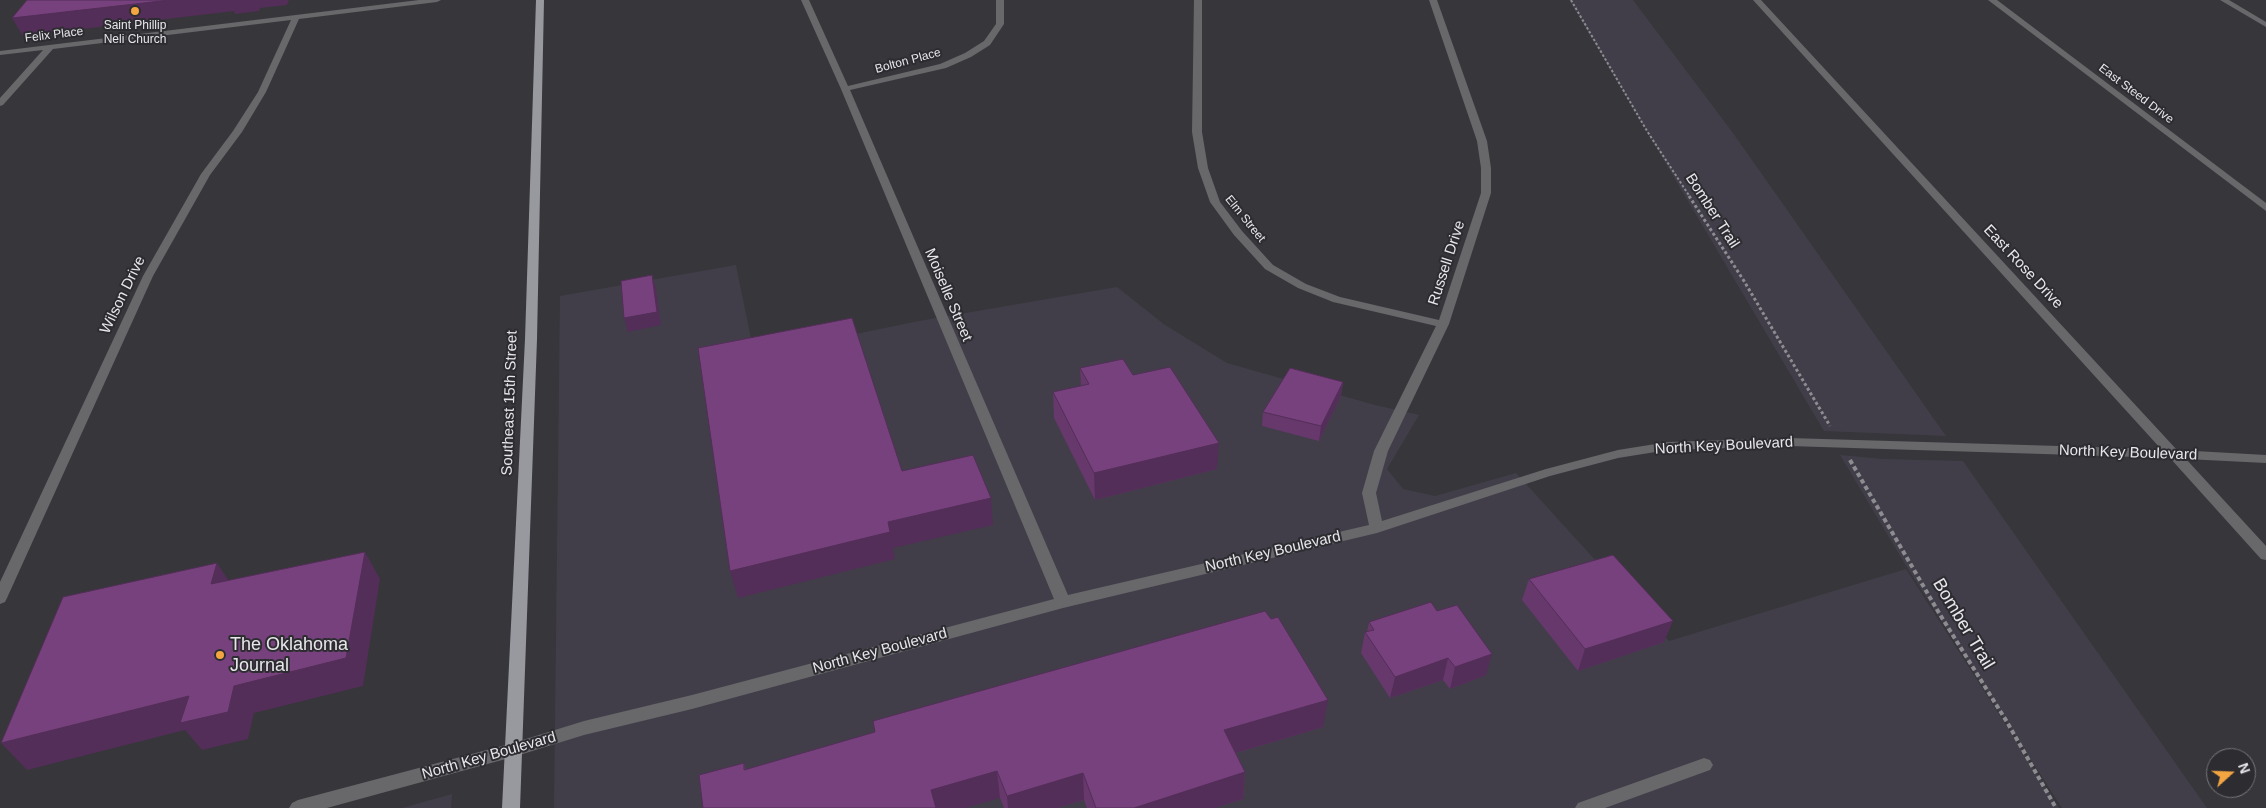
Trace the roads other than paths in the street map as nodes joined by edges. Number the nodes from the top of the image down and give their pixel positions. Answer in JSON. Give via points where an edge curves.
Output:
{"nodes":[{"id":1,"x":437,"y":0,"type":"edge"},
{"id":2,"x":540,"y":0,"type":"edge"},
{"id":3,"x":805,"y":0,"type":"edge"},
{"id":4,"x":1000,"y":0,"type":"edge"},
{"id":5,"x":1198,"y":0,"type":"edge"},
{"id":6,"x":1433,"y":0,"type":"edge"},
{"id":7,"x":1758,"y":0,"type":"edge"},
{"id":8,"x":1992,"y":0,"type":"edge"},
{"id":9,"x":2224,"y":0,"type":"edge"},
{"id":10,"x":296,"y":17,"type":"junction"},
{"id":11,"x":2266,"y":25,"type":"edge"},
{"id":12,"x":50,"y":47,"type":"junction"},
{"id":13,"x":0,"y":53,"type":"edge"},
{"id":14,"x":845,"y":89,"type":"junction"},
{"id":15,"x":0,"y":104,"type":"edge"},
{"id":16,"x":2266,"y":208,"type":"edge"},
{"id":17,"x":1443,"y":324,"type":"junction"},
{"id":18,"x":2174,"y":454,"type":"junction"},
{"id":19,"x":2266,"y":459,"type":"edge"},
{"id":20,"x":1377,"y":528,"type":"junction"},
{"id":21,"x":2266,"y":555,"type":"edge"},
{"id":22,"x":0,"y":598,"type":"edge"},
{"id":23,"x":1062,"y":602,"type":"junction"},
{"id":24,"x":513,"y":750,"type":"junction"},
{"id":25,"x":1704,"y":765,"type":"dead end"},
{"id":26,"x":298,"y":808,"type":"edge"},
{"id":27,"x":511,"y":808,"type":"edge"},
{"id":28,"x":1584,"y":808,"type":"edge"}],
"edges":[{"from":1,"to":10,"type":"street"},
{"from":2,"to":24,"type":"main road","name":"Southeast 15th Street","via":[[531,339]]},
{"from":3,"to":14,"type":"street","name":"Moiselle Street"},
{"from":4,"to":14,"type":"street","name":"Bolton Place","via":[[1000,24],[987,43],[968,55],[943,66]]},
{"from":5,"to":17,"type":"street","name":"Elm Street","via":[[1197,132],[1214,202],[1269,267],[1302,286],[1337,300]]},
{"from":6,"to":17,"type":"street","name":"Russell Drive","via":[[1479,133],[1486,168],[1486,193]]},
{"from":7,"to":18,"type":"street","name":"East Rose Drive"},
{"from":8,"to":16,"type":"street","name":"East Steed Drive"},
{"from":9,"to":11,"type":"street"},
{"from":10,"to":12,"type":"street","name":"Felix Place","via":[[194,29],[190,23],[120,31],[102,40]]},
{"from":10,"to":22,"type":"street","name":"Wilson Drive","via":[[262,92],[196,190],[148,276]]},
{"from":12,"to":13,"type":"street","name":"Felix Place"},
{"from":12,"to":15,"type":"street"},
{"from":14,"to":23,"type":"street","name":"Moiselle Street"},
{"from":17,"to":20,"type":"street","name":"Russell Drive","via":[[1381,451],[1369,493]]},
{"from":18,"to":19,"type":"street","name":"North Key Boulevard"},
{"from":18,"to":20,"type":"street","name":"North Key Boulevard","via":[[1866,443],[1668,446],[1618,454],[1546,473]]},
{"from":18,"to":21,"type":"street","name":"East Rose Drive"},
{"from":20,"to":23,"type":"street","name":"North Key Boulevard"},
{"from":23,"to":24,"type":"street","name":"North Key Boulevard","via":[[584,728]]},
{"from":24,"to":26,"type":"street","name":"North Key Boulevard"},
{"from":24,"to":27,"type":"main road","name":"Southeast 15th Street"},
{"from":25,"to":28,"type":"street"}]}
